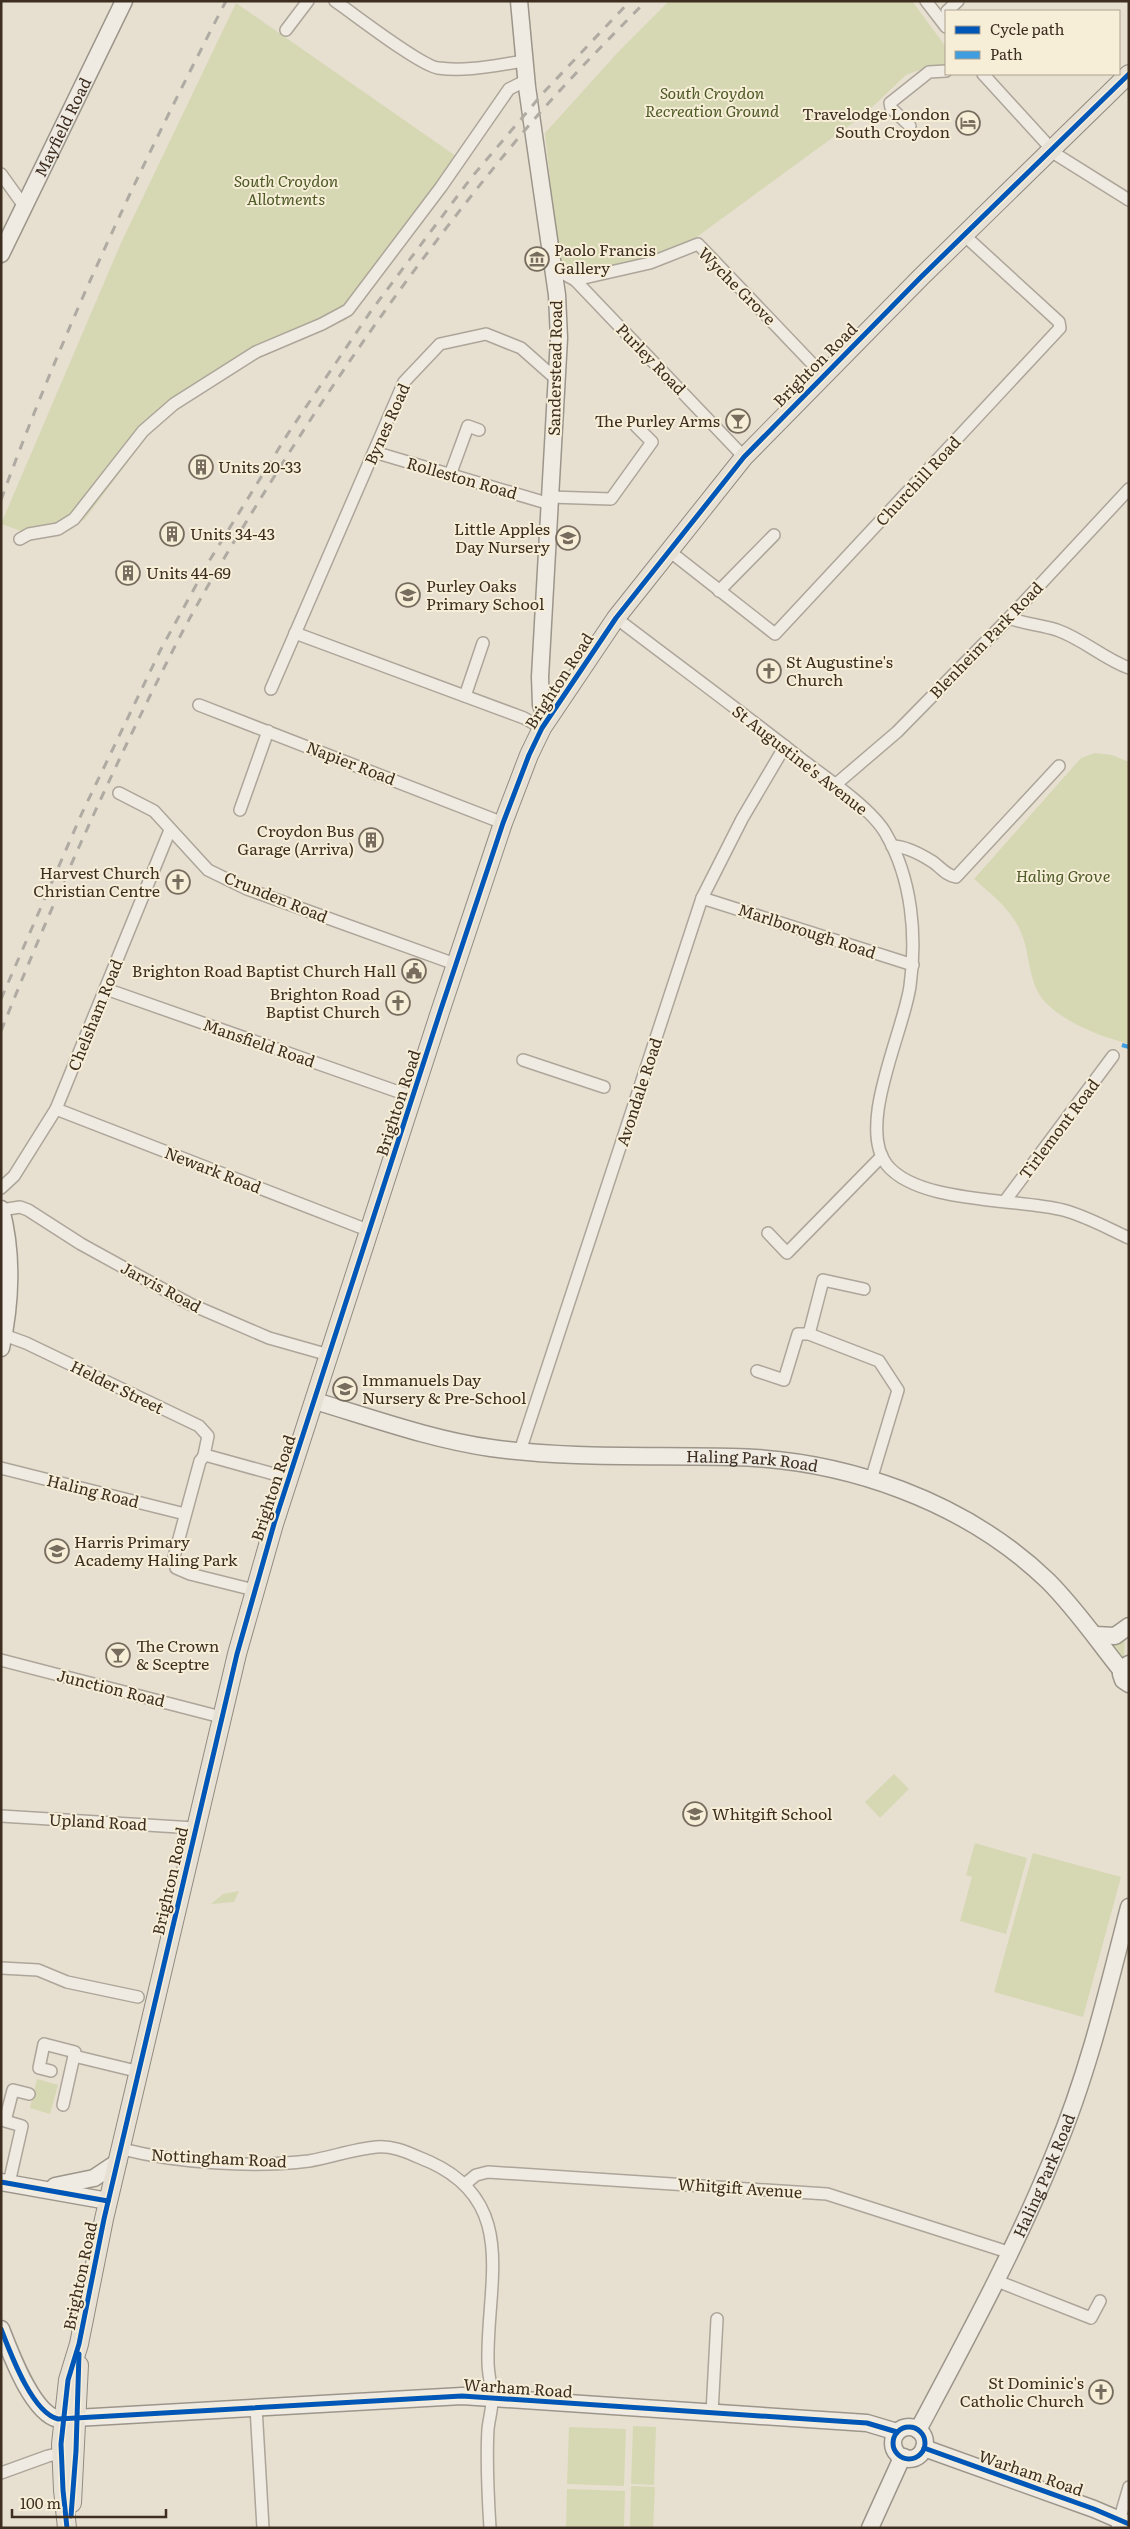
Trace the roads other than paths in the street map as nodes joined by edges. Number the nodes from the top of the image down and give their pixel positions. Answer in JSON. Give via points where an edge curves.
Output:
{"nodes":[{"id":1,"x":124,"y":1,"type":"edge"},
{"id":2,"x":308,"y":1,"type":"edge"},
{"id":3,"x":335,"y":1,"type":"edge"},
{"id":4,"x":520,"y":1,"type":"edge"},
{"id":5,"x":926,"y":1,"type":"edge"},
{"id":6,"x":945,"y":17,"type":"edge"},
{"id":7,"x":286,"y":30,"type":"dead end"},
{"id":8,"x":525,"y":61,"type":"junction"},
{"id":9,"x":945,"y":71,"type":"edge"},
{"id":10,"x":1129,"y":74,"type":"edge"},
{"id":11,"x":985,"y":75,"type":"edge"},
{"id":12,"x":527,"y":80,"type":"junction"},
{"id":13,"x":910,"y":126,"type":"dead end"},
{"id":14,"x":1051,"y":149,"type":"junction"},
{"id":15,"x":1,"y":174,"type":"edge"},
{"id":16,"x":1129,"y":200,"type":"edge"},
{"id":17,"x":24,"y":206,"type":"junction"},
{"id":18,"x":964,"y":235,"type":"junction"},
{"id":19,"x":1,"y":254,"type":"edge"},
{"id":20,"x":553,"y":268,"type":"junction"},
{"id":21,"x":575,"y":280,"type":"junction"},
{"id":22,"x":823,"y":374,"type":"junction"},
{"id":23,"x":556,"y":379,"type":"junction"},
{"id":24,"x":636,"y":426,"type":"dead end"},
{"id":25,"x":479,"y":430,"type":"dead end"},
{"id":26,"x":374,"y":452,"type":"junction"},
{"id":27,"x":744,"y":457,"type":"junction"},
{"id":28,"x":450,"y":475,"type":"junction"},
{"id":29,"x":1129,"y":489,"type":"edge"},
{"id":30,"x":550,"y":500,"type":"junction"},
{"id":31,"x":774,"y":535,"type":"dead end"},
{"id":32,"x":20,"y":539,"type":"dead end"},
{"id":33,"x":668,"y":550,"type":"junction"},
{"id":34,"x":719,"y":590,"type":"junction"},
{"id":35,"x":616,"y":618,"type":"junction"},
{"id":36,"x":1008,"y":618,"type":"junction"},
{"id":37,"x":295,"y":633,"type":"junction"},
{"id":38,"x":483,"y":643,"type":"dead end"},
{"id":39,"x":1129,"y":668,"type":"edge"},
{"id":40,"x":540,"y":677,"type":"junction"},
{"id":41,"x":271,"y":689,"type":"dead end"},
{"id":42,"x":465,"y":696,"type":"junction"},
{"id":43,"x":561,"y":700,"type":"junction"},
{"id":44,"x":199,"y":705,"type":"dead end"},
{"id":45,"x":544,"y":724,"type":"junction"},
{"id":46,"x":268,"y":731,"type":"junction"},
{"id":47,"x":785,"y":746,"type":"junction"},
{"id":48,"x":1059,"y":766,"type":"dead end"},
{"id":49,"x":835,"y":785,"type":"junction"},
{"id":50,"x":119,"y":793,"type":"dead end"},
{"id":51,"x":240,"y":810,"type":"dead end"},
{"id":52,"x":503,"y":823,"type":"junction"},
{"id":53,"x":170,"y":830,"type":"junction"},
{"id":54,"x":892,"y":846,"type":"junction"},
{"id":55,"x":702,"y":898,"type":"junction"},
{"id":56,"x":455,"y":964,"type":"junction"},
{"id":57,"x":912,"y":965,"type":"junction"},
{"id":58,"x":106,"y":989,"type":"junction"},
{"id":59,"x":1113,"y":1056,"type":"dead end"},
{"id":60,"x":523,"y":1060,"type":"dead end"},
{"id":61,"x":604,"y":1087,"type":"dead end"},
{"id":62,"x":412,"y":1097,"type":"junction"},
{"id":63,"x":56,"y":1110,"type":"junction"},
{"id":64,"x":882,"y":1156,"type":"junction"},
{"id":65,"x":1,"y":1188,"type":"edge"},
{"id":66,"x":1004,"y":1201,"type":"junction"},
{"id":67,"x":1,"y":1209,"type":"edge"},
{"id":68,"x":370,"y":1230,"type":"junction"},
{"id":69,"x":768,"y":1233,"type":"dead end"},
{"id":70,"x":1129,"y":1238,"type":"edge"},
{"id":71,"x":864,"y":1289,"type":"dead end"},
{"id":72,"x":809,"y":1334,"type":"junction"},
{"id":73,"x":3,"y":1341,"type":"edge"},
{"id":74,"x":329,"y":1355,"type":"junction"},
{"id":75,"x":757,"y":1371,"type":"dead end"},
{"id":76,"x":314,"y":1401,"type":"junction"},
{"id":77,"x":520,"y":1451,"type":"junction"},
{"id":78,"x":204,"y":1455,"type":"junction"},
{"id":79,"x":1,"y":1468,"type":"edge"},
{"id":80,"x":288,"y":1478,"type":"junction"},
{"id":81,"x":871,"y":1480,"type":"junction"},
{"id":82,"x":185,"y":1514,"type":"junction"},
{"id":83,"x":254,"y":1590,"type":"junction"},
{"id":84,"x":1129,"y":1626,"type":"edge"},
{"id":85,"x":1095,"y":1635,"type":"junction"},
{"id":86,"x":1,"y":1660,"type":"edge"},
{"id":87,"x":1127,"y":1679,"type":"edge"},
{"id":88,"x":220,"y":1716,"type":"junction"},
{"id":89,"x":1,"y":1816,"type":"edge"},
{"id":90,"x":195,"y":1828,"type":"junction"},
{"id":91,"x":1129,"y":1906,"type":"edge"},
{"id":92,"x":1125,"y":1936,"type":"edge"},
{"id":93,"x":1,"y":1968,"type":"edge"},
{"id":94,"x":138,"y":1997,"type":"dead end"},
{"id":95,"x":74,"y":2056,"type":"junction"},
{"id":96,"x":51,"y":2071,"type":"dead end"},
{"id":97,"x":140,"y":2072,"type":"junction"},
{"id":98,"x":30,"y":2094,"type":"dead end"},
{"id":99,"x":62,"y":2105,"type":"dead end"},
{"id":100,"x":120,"y":2155,"type":"junction"},
{"id":101,"x":5,"y":2182,"type":"edge"},
{"id":102,"x":465,"y":2184,"type":"junction"},
{"id":103,"x":38,"y":2187,"type":"junction"},
{"id":104,"x":108,"y":2201,"type":"junction"},
{"id":105,"x":1010,"y":2253,"type":"junction"},
{"id":106,"x":997,"y":2281,"type":"junction"},
{"id":107,"x":1100,"y":2301,"type":"dead end"},
{"id":108,"x":717,"y":2319,"type":"dead end"},
{"id":109,"x":1,"y":2329,"type":"edge"},
{"id":110,"x":492,"y":2397,"type":"junction"},
{"id":111,"x":256,"y":2407,"type":"junction"},
{"id":112,"x":712,"y":2412,"type":"junction"},
{"id":113,"x":68,"y":2416,"type":"junction"},
{"id":114,"x":918,"y":2430,"type":"junction"},
{"id":115,"x":897,"y":2432,"type":"junction"},
{"id":116,"x":924,"y":2448,"type":"junction"},
{"id":117,"x":69,"y":2452,"type":"junction"},
{"id":118,"x":904,"y":2458,"type":"junction"},
{"id":119,"x":1,"y":2473,"type":"edge"},
{"id":120,"x":1129,"y":2487,"type":"edge"},
{"id":121,"x":1121,"y":2524,"type":"edge"},
{"id":122,"x":68,"y":2528,"type":"edge"},
{"id":123,"x":264,"y":2528,"type":"edge"},
{"id":124,"x":490,"y":2528,"type":"edge"},
{"id":125,"x":870,"y":2528,"type":"edge"}],
"edges":[{"from":1,"to":17,"type":"main road","name":"Mayfield Road"},
{"from":2,"to":7,"type":"street"},
{"from":3,"to":8,"type":"street","via":[[436,68],[471,69]]},
{"from":4,"to":8,"type":"main road","name":"Sanderstead Road"},
{"from":5,"to":6,"type":"street"},
{"from":8,"to":12,"type":"main road","name":"Sanderstead Road"},
{"from":9,"to":13,"type":"street","via":[[928,72],[893,98],[891,108]]},
{"from":10,"to":14,"type":"main road","name":"Brighton Road"},
{"from":11,"to":14,"type":"street"},
{"from":12,"to":20,"type":"main road","name":"Sanderstead Road"},
{"from":12,"to":32,"type":"street","via":[[509,89],[441,187],[348,310],[256,352],[174,404],[143,431],[74,519],[58,529],[29,534]]},
{"from":14,"to":16,"type":"street"},
{"from":14,"to":18,"type":"main road","name":"Brighton Road"},
{"from":15,"to":17,"type":"street"},
{"from":17,"to":19,"type":"main road","name":"Mayfield Road"},
{"from":18,"to":22,"type":"main road","name":"Brighton Road"},
{"from":18,"to":34,"type":"street","name":"Churchill Road","via":[[1059,322],[1060,328],[775,634]]},
{"from":20,"to":21,"type":"street","name":"Purley Road"},
{"from":20,"to":23,"type":"main road","name":"Sanderstead Road","via":[[559,338]]},
{"from":21,"to":22,"type":"street","name":"Wyche Grove","via":[[650,264],[698,244]]},
{"from":21,"to":27,"type":"street","name":"Purley Road"},
{"from":22,"to":27,"type":"main road","name":"Brighton Road"},
{"from":23,"to":26,"type":"street","name":"Bynes Road","via":[[521,348],[486,334],[440,344],[404,382]]},
{"from":23,"to":30,"type":"main road","name":"Sanderstead Road"},
{"from":24,"to":30,"type":"street","name":"Rolleston Road","via":[[652,442],[612,498]]},
{"from":25,"to":28,"type":"street","via":[[468,426]]},
{"from":26,"to":28,"type":"street","name":"Rolleston Road"},
{"from":26,"to":37,"type":"street","name":"Bynes Road"},
{"from":27,"to":33,"type":"main road","name":"Brighton Road"},
{"from":28,"to":30,"type":"street","name":"Rolleston Road"},
{"from":29,"to":36,"type":"street","name":"Blenheim Park Road"},
{"from":30,"to":40,"type":"main road","name":"Sanderstead Road"},
{"from":31,"to":34,"type":"street"},
{"from":33,"to":34,"type":"street","name":"Churchill Road"},
{"from":33,"to":35,"type":"main road","name":"Brighton Road"},
{"from":35,"to":43,"type":"main road","name":"Brighton Road"},
{"from":35,"to":47,"type":"street","name":"St Augustine's Avenue"},
{"from":36,"to":39,"type":"street","via":[[1056,630]]},
{"from":36,"to":49,"type":"street","name":"Blenheim Park Road","via":[[897,732]]},
{"from":37,"to":41,"type":"street","name":"Bynes Road"},
{"from":37,"to":42,"type":"street"},
{"from":38,"to":42,"type":"street"},
{"from":40,"to":43,"type":"main road","via":[[544,686]]},
{"from":40,"to":45,"type":"main road","name":"Sanderstead Road"},
{"from":42,"to":45,"type":"street"},
{"from":43,"to":45,"type":"main road","name":"Brighton Road"},
{"from":44,"to":46,"type":"street","name":"Napier Road"},
{"from":45,"to":52,"type":"main road","name":"Brighton Road"},
{"from":46,"to":51,"type":"street"},
{"from":46,"to":52,"type":"street","name":"Napier Road"},
{"from":47,"to":49,"type":"street","name":"St Augustine's Avenue"},
{"from":47,"to":55,"type":"street","name":"Avondale Road","via":[[742,819]]},
{"from":48,"to":54,"type":"street","via":[[956,876],[910,850]]},
{"from":49,"to":54,"type":"street","name":"St Augustine's Avenue","via":[[881,826]]},
{"from":50,"to":53,"type":"street","name":"Crunden Road","via":[[154,811]]},
{"from":52,"to":56,"type":"main road","name":"Brighton Road"},
{"from":53,"to":56,"type":"street","name":"Crunden Road","via":[[208,870],[247,889]]},
{"from":53,"to":58,"type":"street","name":"Chelsham Road"},
{"from":54,"to":57,"type":"street","name":"St Augustine's Avenue","via":[[908,890]]},
{"from":55,"to":57,"type":"street","name":"Marlborough Road"},
{"from":55,"to":77,"type":"street","name":"Avondale Road"},
{"from":56,"to":62,"type":"main road","name":"Brighton Road"},
{"from":57,"to":64,"type":"street","name":"St Augustine's Avenue","via":[[906,1007],[877,1110],[876,1132]]},
{"from":58,"to":62,"type":"street","name":"Mansfield Road"},
{"from":58,"to":63,"type":"street","name":"Chelsham Road"},
{"from":59,"to":66,"type":"street","name":"Tirlemont Road"},
{"from":60,"to":61,"type":"street"},
{"from":62,"to":68,"type":"main road","name":"Brighton Road"},
{"from":63,"to":65,"type":"street","name":"Chelsham Road","via":[[14,1176]]},
{"from":63,"to":68,"type":"street","name":"Newark Road"},
{"from":64,"to":66,"type":"street","via":[[893,1170],[920,1185],[952,1195]]},
{"from":64,"to":69,"type":"street","via":[[787,1253]]},
{"from":66,"to":70,"type":"street","via":[[1069,1212]]},
{"from":67,"to":73,"type":"main road","via":[[9,1274]]},
{"from":67,"to":74,"type":"street","name":"Jarvis Road","via":[[20,1207],[28,1210],[81,1244],[190,1304],[270,1338]]},
{"from":68,"to":74,"type":"main road","name":"Brighton Road"},
{"from":71,"to":72,"type":"street","via":[[823,1280]]},
{"from":72,"to":75,"type":"street","via":[[798,1334],[784,1380]]},
{"from":72,"to":81,"type":"street","via":[[879,1361],[898,1390]]},
{"from":73,"to":78,"type":"street","name":"Helder Street","via":[[26,1343],[199,1426],[208,1436]]},
{"from":74,"to":76,"type":"main road","name":"Brighton Road"},
{"from":76,"to":77,"type":"main road","name":"Haling Park Road","via":[[478,1445]]},
{"from":76,"to":80,"type":"main road","name":"Brighton Road"},
{"from":77,"to":81,"type":"main road","name":"Haling Park Road","via":[[786,1460]]},
{"from":78,"to":80,"type":"street"},
{"from":78,"to":82,"type":"street"},
{"from":79,"to":82,"type":"street","name":"Haling Road"},
{"from":80,"to":83,"type":"main road","name":"Brighton Road"},
{"from":81,"to":85,"type":"main road","name":"Haling Park Road","via":[[940,1506],[1005,1545],[1047,1581]]},
{"from":82,"to":83,"type":"street","via":[[174,1557],[176,1568]]},
{"from":83,"to":88,"type":"main road","name":"Brighton Road"},
{"from":84,"to":85,"type":"main road","via":[[1115,1636]]},
{"from":85,"to":87,"type":"main road","name":"Haling Park Road"},
{"from":86,"to":88,"type":"street","name":"Junction Road"},
{"from":88,"to":90,"type":"main road","name":"Brighton Road"},
{"from":89,"to":90,"type":"street","name":"Upland Road"},
{"from":90,"to":97,"type":"main road","name":"Brighton Road"},
{"from":91,"to":92,"type":"main road","name":"Haling Park Road"},
{"from":92,"to":105,"type":"main road","name":"Haling Park Road","via":[[1074,2102]]},
{"from":93,"to":94,"type":"street","via":[[38,1970],[67,1982]]},
{"from":95,"to":96,"type":"street","via":[[76,2052],[44,2044],[39,2068]]},
{"from":95,"to":97,"type":"street"},
{"from":95,"to":99,"type":"street"},
{"from":97,"to":100,"type":"main road","name":"Brighton Road"},
{"from":98,"to":101,"type":"street","via":[[12,2090],[5,2121],[22,2126]]},
{"from":100,"to":102,"type":"street","name":"Nottingham Road","via":[[271,2163],[391,2147],[438,2166]]},
{"from":100,"to":103,"type":"main road","via":[[89,2180]]},
{"from":100,"to":104,"type":"main road","name":"Brighton Road"},
{"from":101,"to":103,"type":"main road"},
{"from":102,"to":105,"type":"street","name":"Whitgift Avenue","via":[[476,2175],[488,2172],[827,2194]]},
{"from":102,"to":110,"type":"street","name":"Nottingham Road","via":[[477,2199],[486,2219],[494,2251],[488,2361]]},
{"from":103,"to":104,"type":"main road"},
{"from":104,"to":113,"type":"main road","name":"Brighton Road","via":[[79,2344],[68,2378]]},
{"from":105,"to":106,"type":"main road","name":"Haling Park Road"},
{"from":106,"to":107,"type":"street","via":[[1091,2318]]},
{"from":106,"to":114,"type":"main road","name":"Haling Park Road"},
{"from":108,"to":112,"type":"street"},
{"from":109,"to":113,"type":"main road","via":[[43,2410],[53,2418]]},
{"from":110,"to":111,"type":"main road","name":"Warham Road"},
{"from":110,"to":112,"type":"main road","name":"Warham Road"},
{"from":110,"to":124,"type":"street","name":"Nottingham Road","via":[[488,2430]]},
{"from":111,"to":113,"type":"main road","name":"Warham Road"},
{"from":111,"to":123,"type":"street"},
{"from":112,"to":115,"type":"main road","name":"Warham Road","via":[[867,2423]]},
{"from":113,"to":117,"type":"main road","name":"Brighton Road"},
{"from":114,"to":115,"type":"main road","via":[[910,2427]]},
{"from":114,"to":116,"type":"main road","via":[[923,2435]]},
{"from":115,"to":118,"type":"main road","via":[[894,2448]]},
{"from":116,"to":118,"type":"main road","via":[[913,2458]]},
{"from":116,"to":121,"type":"main road","name":"Warham Road"},
{"from":117,"to":119,"type":"street"},
{"from":117,"to":122,"type":"main road","name":"Brighton Road"},
{"from":118,"to":125,"type":"main road"},
{"from":120,"to":121,"type":"street"}]}
